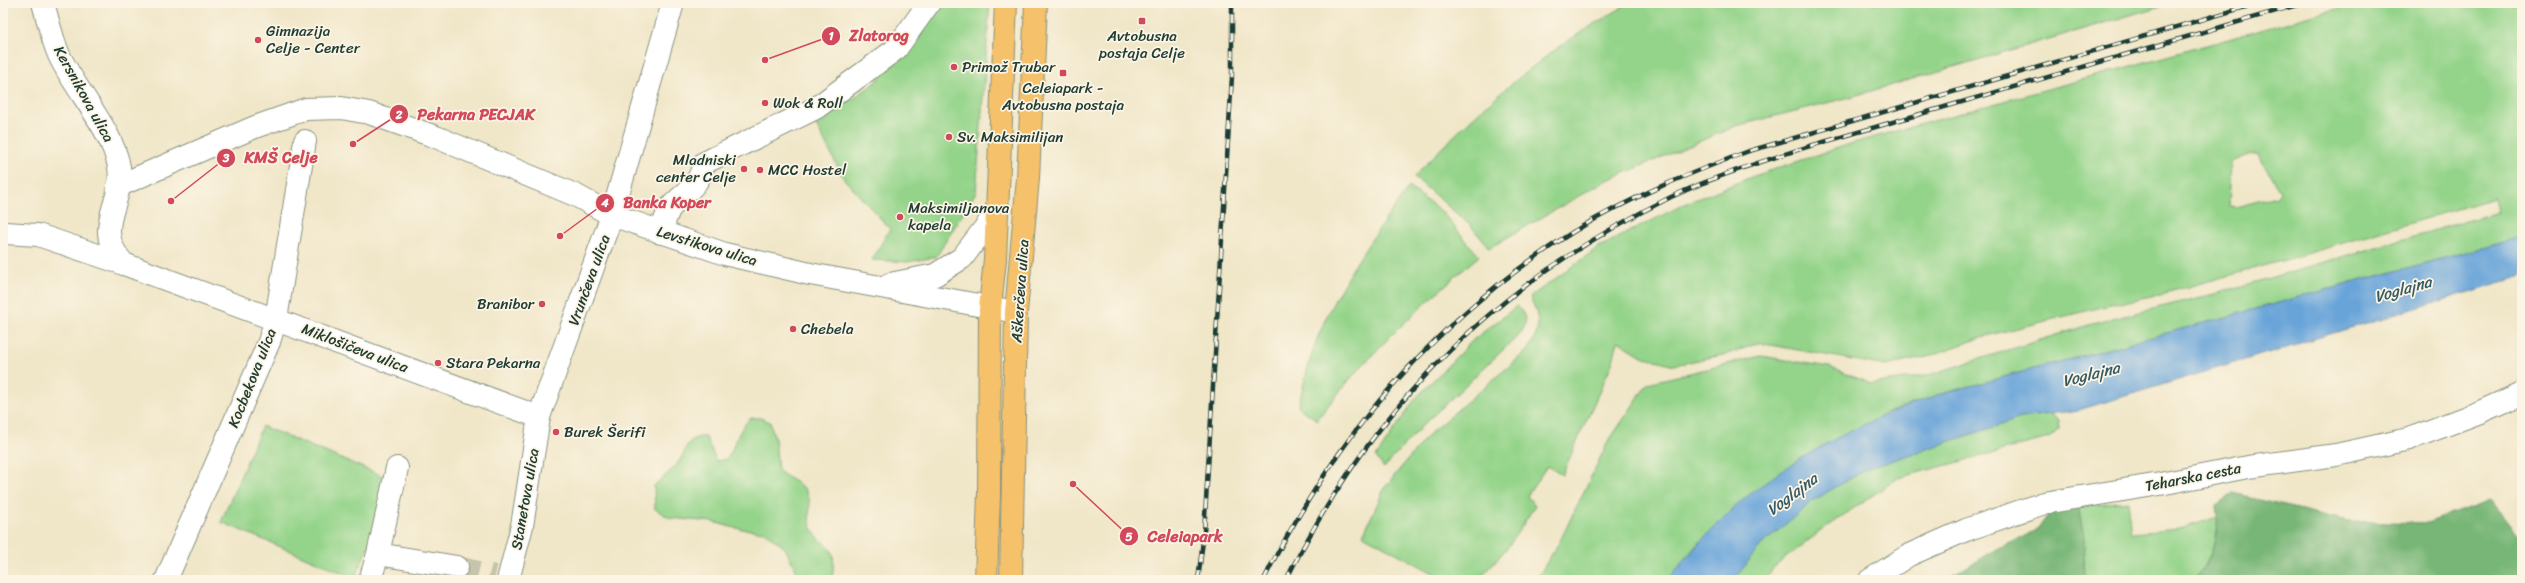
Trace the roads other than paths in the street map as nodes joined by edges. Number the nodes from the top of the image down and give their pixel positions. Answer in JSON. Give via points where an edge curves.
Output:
{"nodes":[{"id":1,"x":43,"y":3,"type":"edge"},
{"id":2,"x":673,"y":3,"type":"edge"},
{"id":3,"x":929,"y":3,"type":"edge"},
{"id":4,"x":1006,"y":3,"type":"edge"},
{"id":5,"x":1036,"y":3,"type":"edge"},
{"id":6,"x":305,"y":141,"type":"dead end"},
{"id":7,"x":118,"y":186,"type":"junction"},
{"id":8,"x":997,"y":212,"type":"junction"},
{"id":9,"x":612,"y":215,"type":"junction"},
{"id":10,"x":5,"y":233,"type":"dead end"},
{"id":11,"x":661,"y":233,"type":"junction"},
{"id":12,"x":124,"y":264,"type":"junction"},
{"id":13,"x":873,"y":286,"type":"junction"},
{"id":14,"x":990,"y":308,"type":"junction"},
{"id":15,"x":1016,"y":312,"type":"junction"},
{"id":16,"x":276,"y":319,"type":"junction"},
{"id":17,"x":2522,"y":392,"type":"edge"},
{"id":18,"x":540,"y":417,"type":"junction"},
{"id":19,"x":397,"y":468,"type":"dead end"},
{"id":20,"x":378,"y":554,"type":"junction"},
{"id":21,"x":457,"y":567,"type":"tunnel mouth"},
{"id":22,"x":503,"y":579,"type":"edge"},
{"id":23,"x":166,"y":580,"type":"edge"},
{"id":24,"x":370,"y":580,"type":"edge"},
{"id":25,"x":986,"y":580,"type":"edge"},
{"id":26,"x":1011,"y":580,"type":"edge"},
{"id":27,"x":1870,"y":580,"type":"edge"}],
"edges":[{"from":1,"to":7,"type":"street","name":"Kersnikova ulica","via":[[59,55],[112,145],[119,168]]},
{"from":2,"to":9,"type":"street","name":"Vrunčeva ulica"},
{"from":3,"to":11,"type":"street","via":[[896,49],[816,108],[704,163],[702,173],[692,190],[670,208]]},
{"from":4,"to":8,"type":"main road","name":"Aškerčeva ulica"},
{"from":5,"to":15,"type":"main road","name":"Aškerčeva ulica","via":[[1028,178]]},
{"from":6,"to":16,"type":"street","name":"Kocbekova ulica"},
{"from":7,"to":9,"type":"street","name":"Levstikova ulica","via":[[255,127],[306,109],[341,108],[369,113],[436,137],[575,195]]},
{"from":7,"to":12,"type":"street","via":[[108,239],[114,253]]},
{"from":8,"to":13,"type":"street","via":[[962,258],[935,275]]},
{"from":8,"to":14,"type":"main road","name":"Aškerčeva ulica"},
{"from":9,"to":11,"type":"street","name":"Levstikova ulica"},
{"from":9,"to":18,"type":"street","name":"Vrunčeva ulica"},
{"from":10,"to":12,"type":"street","name":"Miklošičeva ulica","via":[[38,235]]},
{"from":11,"to":13,"type":"street","name":"Levstikova ulica","via":[[725,254]]},
{"from":12,"to":16,"type":"street","name":"Miklošičeva ulica"},
{"from":13,"to":14,"type":"street","name":"Levstikova ulica","via":[[965,301]]},
{"from":14,"to":15,"type":"street","name":"Levstikova ulica"},
{"from":14,"to":25,"type":"main road","name":"Aškerčeva ulica"},
{"from":15,"to":26,"type":"main road","name":"Aškerčeva ulica"},
{"from":16,"to":18,"type":"street","name":"Miklošičeva ulica"},
{"from":16,"to":23,"type":"street","name":"Kocbekova ulica","via":[[268,344]]},
{"from":17,"to":27,"type":"street","name":"Teharska cesta","via":[[2480,412],[2409,439],[2336,455],[2248,467],[2044,503],[1966,530],[1909,555]]},
{"from":18,"to":22,"type":"street","name":"Stanetova ulica","via":[[522,526]]},
{"from":19,"to":20,"type":"street"},
{"from":20,"to":21,"type":"street"},
{"from":20,"to":24,"type":"street"}]}
